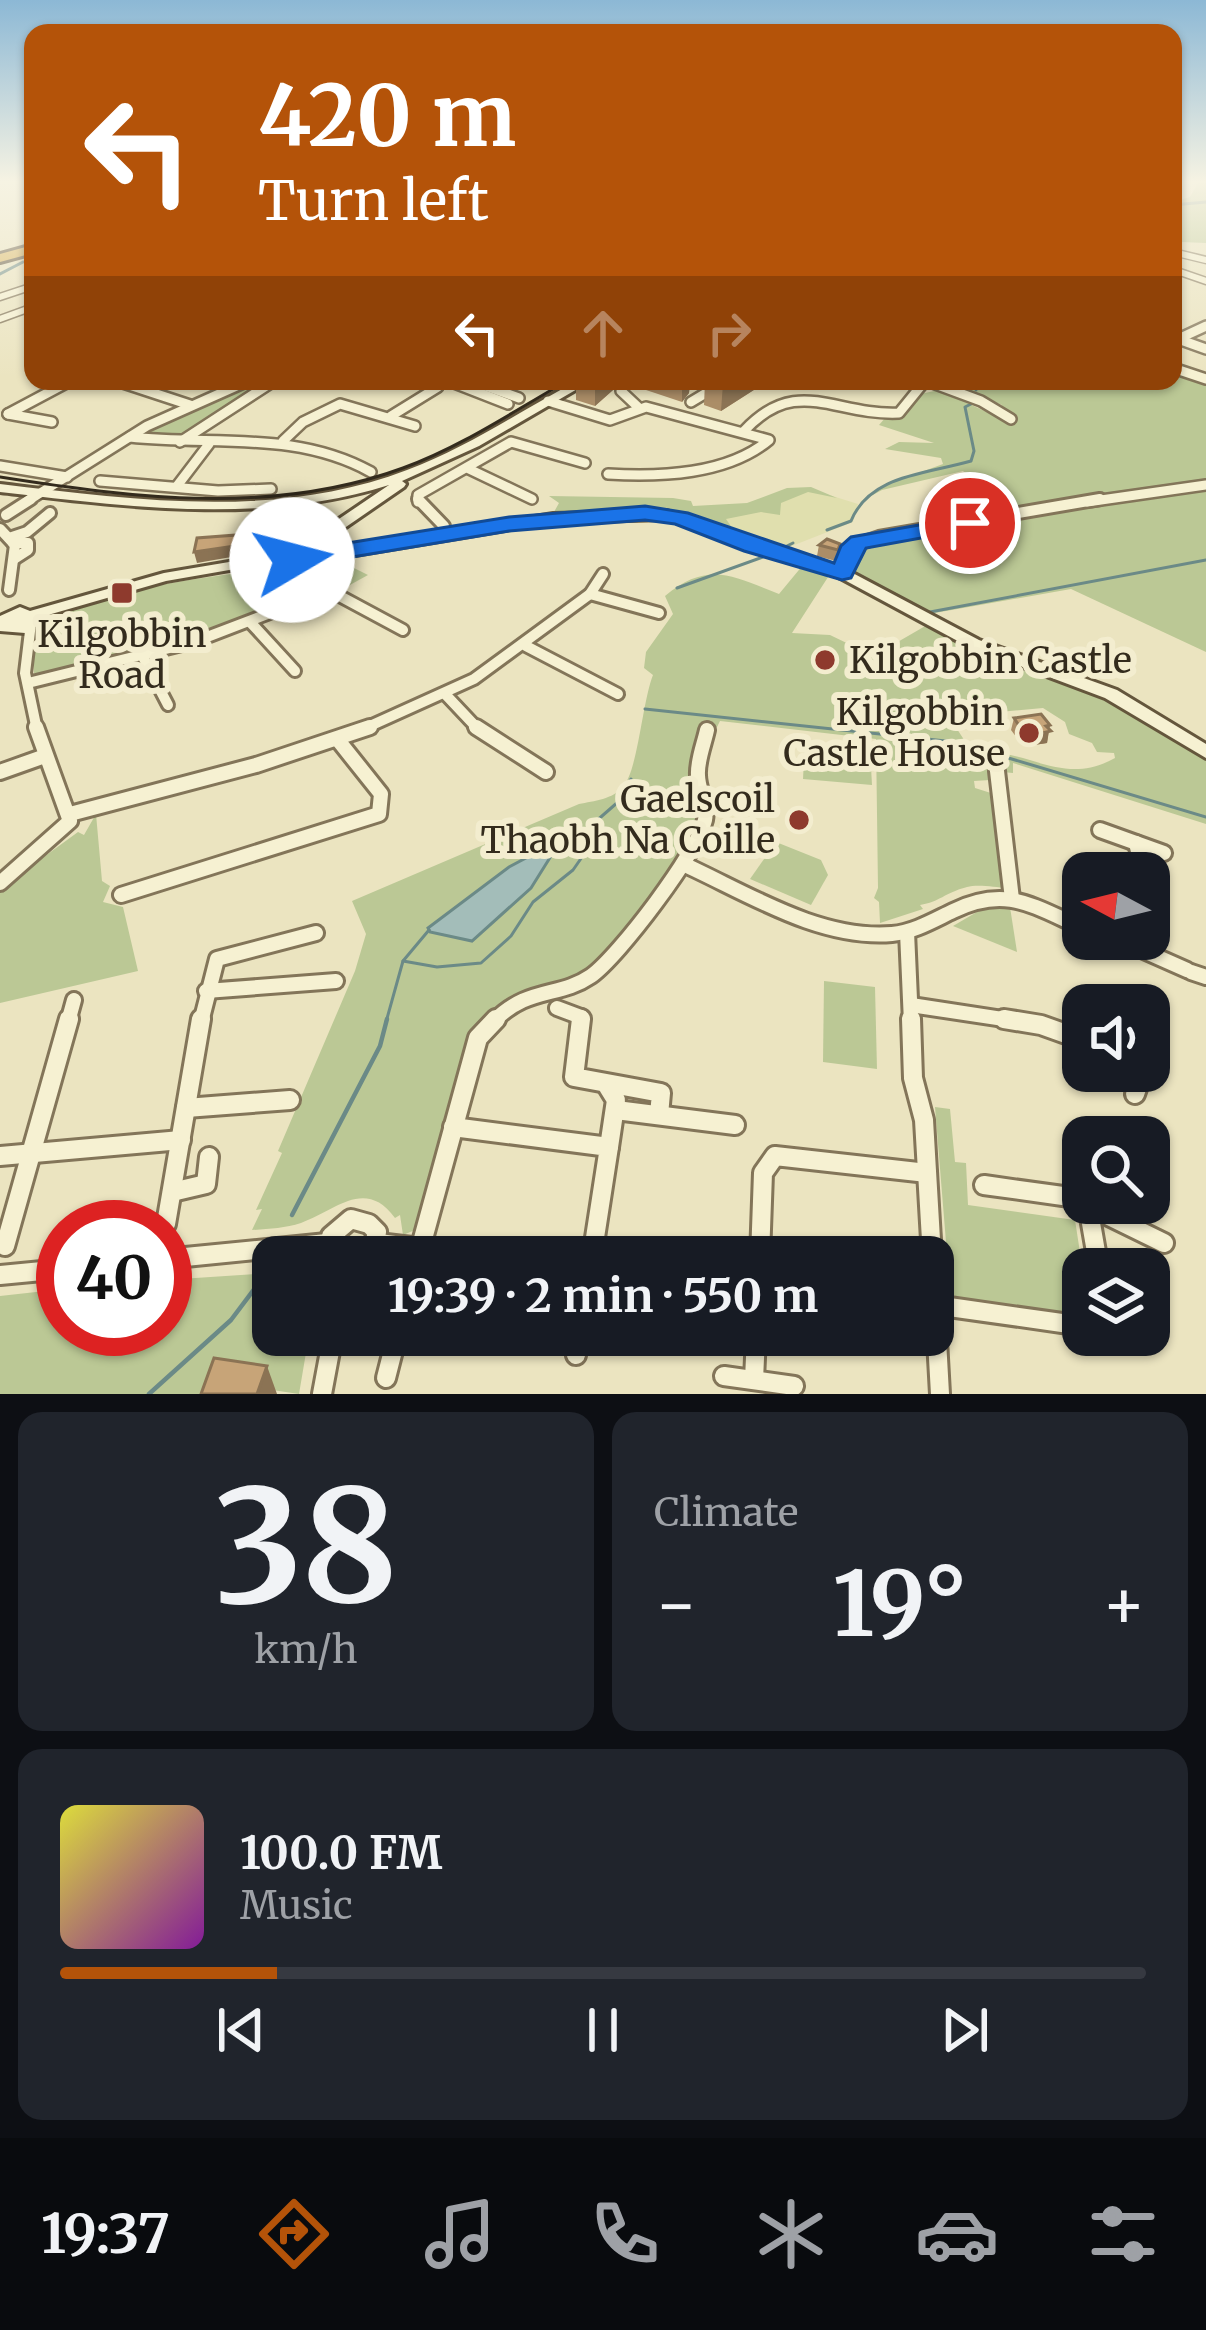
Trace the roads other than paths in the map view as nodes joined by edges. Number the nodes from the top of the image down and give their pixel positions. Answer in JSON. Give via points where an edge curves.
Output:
{"nodes":[{"id":1,"x":1182,"y":341,"type":"edge"},
{"id":2,"x":1187,"y":343,"type":"junction"},
{"id":3,"x":1182,"y":346,"type":"edge"},
{"id":4,"x":1206,"y":349,"type":"edge"},
{"id":5,"x":53,"y":390,"type":"edge"},
{"id":6,"x":144,"y":390,"type":"edge"},
{"id":7,"x":226,"y":390,"type":"edge"},
{"id":8,"x":260,"y":390,"type":"edge"},
{"id":9,"x":433,"y":390,"type":"edge"},
{"id":10,"x":478,"y":390,"type":"edge"},
{"id":11,"x":491,"y":390,"type":"edge"},
{"id":12,"x":568,"y":390,"type":"edge"},
{"id":13,"x":711,"y":390,"type":"edge"},
{"id":14,"x":919,"y":390,"type":"edge"},
{"id":15,"x":953,"y":390,"type":"edge"},
{"id":16,"x":621,"y":391,"type":"dead end"},
{"id":17,"x":548,"y":401,"type":"junction"},
{"id":18,"x":691,"y":402,"type":"dead end"},
{"id":19,"x":190,"y":405,"type":"junction"},
{"id":20,"x":638,"y":407,"type":"junction"},
{"id":21,"x":391,"y":416,"type":"junction"},
{"id":22,"x":1012,"y":419,"type":"dead end"},
{"id":23,"x":52,"y":422,"type":"dead end"},
{"id":24,"x":415,"y":427,"type":"dead end"},
{"id":25,"x":744,"y":431,"type":"junction"},
{"id":26,"x":130,"y":437,"type":"junction"},
{"id":27,"x":283,"y":441,"type":"junction"},
{"id":28,"x":180,"y":442,"type":"junction"},
{"id":29,"x":209,"y":444,"type":"junction"},
{"id":30,"x":466,"y":447,"type":"junction"},
{"id":31,"x":490,"y":454,"type":"junction"},
{"id":32,"x":585,"y":463,"type":"dead end"},
{"id":33,"x":0,"y":466,"type":"edge"},
{"id":34,"x":469,"y":469,"type":"junction"},
{"id":35,"x":608,"y":474,"type":"dead end"},
{"id":36,"x":68,"y":477,"type":"junction"},
{"id":37,"x":100,"y":482,"type":"dead end"},
{"id":38,"x":370,"y":485,"type":"junction"},
{"id":39,"x":1206,"y":485,"type":"edge"},
{"id":40,"x":177,"y":486,"type":"junction"},
{"id":41,"x":0,"y":488,"type":"edge"},
{"id":42,"x":271,"y":489,"type":"dead end"},
{"id":43,"x":44,"y":493,"type":"junction"},
{"id":44,"x":532,"y":500,"type":"dead end"},
{"id":45,"x":975,"y":504,"type":"dead end"},
{"id":46,"x":50,"y":513,"type":"dead end"},
{"id":47,"x":970,"y":523,"type":"junction"},
{"id":48,"x":5,"y":526,"type":"edge"},
{"id":49,"x":439,"y":527,"type":"dead end"},
{"id":50,"x":315,"y":557,"type":"junction"},
{"id":51,"x":842,"y":573,"type":"junction"},
{"id":52,"x":603,"y":574,"type":"dead end"},
{"id":53,"x":9,"y":590,"type":"dead end"},
{"id":54,"x":590,"y":595,"type":"junction"},
{"id":55,"x":659,"y":613,"type":"dead end"},
{"id":56,"x":32,"y":619,"type":"junction"},
{"id":57,"x":251,"y":622,"type":"junction"},
{"id":58,"x":3,"y":626,"type":"edge"},
{"id":59,"x":403,"y":631,"type":"dead end"},
{"id":60,"x":526,"y":646,"type":"junction"},
{"id":61,"x":23,"y":650,"type":"junction"},
{"id":62,"x":142,"y":655,"type":"junction"},
{"id":63,"x":295,"y":671,"type":"dead end"},
{"id":64,"x":28,"y":683,"type":"junction"},
{"id":65,"x":618,"y":694,"type":"dead end"},
{"id":66,"x":446,"y":695,"type":"junction"},
{"id":67,"x":168,"y":705,"type":"dead end"},
{"id":68,"x":707,"y":730,"type":"dead end"},
{"id":69,"x":338,"y":740,"type":"junction"},
{"id":70,"x":1206,"y":752,"type":"edge"},
{"id":71,"x":45,"y":756,"type":"junction"},
{"id":72,"x":997,"y":771,"type":"dead end"},
{"id":73,"x":0,"y":772,"type":"edge"},
{"id":74,"x":546,"y":772,"type":"dead end"},
{"id":75,"x":69,"y":820,"type":"junction"},
{"id":76,"x":1100,"y":830,"type":"dead end"},
{"id":77,"x":1136,"y":843,"type":"junction"},
{"id":78,"x":1138,"y":852,"type":"edge"},
{"id":79,"x":1161,"y":852,"type":"edge"},
{"id":80,"x":682,"y":864,"type":"junction"},
{"id":81,"x":0,"y":883,"type":"edge"},
{"id":82,"x":122,"y":895,"type":"dead end"},
{"id":83,"x":1012,"y":899,"type":"junction"},
{"id":84,"x":1062,"y":919,"type":"edge"},
{"id":85,"x":907,"y":932,"type":"junction"},
{"id":86,"x":316,"y":933,"type":"dead end"},
{"id":87,"x":1165,"y":960,"type":"edge"},
{"id":88,"x":1195,"y":973,"type":"edge"},
{"id":89,"x":335,"y":981,"type":"dead end"},
{"id":90,"x":206,"y":991,"type":"junction"},
{"id":91,"x":74,"y":1000,"type":"dead end"},
{"id":92,"x":911,"y":1005,"type":"junction"},
{"id":93,"x":557,"y":1008,"type":"dead end"},
{"id":94,"x":1062,"y":1032,"type":"edge"},
{"id":95,"x":607,"y":1086,"type":"junction"},
{"id":96,"x":290,"y":1100,"type":"dead end"},
{"id":97,"x":186,"y":1108,"type":"junction"},
{"id":98,"x":616,"y":1110,"type":"junction"},
{"id":99,"x":659,"y":1115,"type":"junction"},
{"id":100,"x":735,"y":1125,"type":"dead end"},
{"id":101,"x":453,"y":1127,"type":"junction"},
{"id":102,"x":181,"y":1140,"type":"junction"},
{"id":103,"x":609,"y":1147,"type":"junction"},
{"id":104,"x":30,"y":1153,"type":"junction"},
{"id":105,"x":0,"y":1156,"type":"edge"},
{"id":106,"x":209,"y":1157,"type":"dead end"},
{"id":107,"x":928,"y":1173,"type":"junction"},
{"id":108,"x":984,"y":1185,"type":"dead end"},
{"id":109,"x":172,"y":1192,"type":"junction"},
{"id":110,"x":1062,"y":1195,"type":"edge"},
{"id":111,"x":170,"y":1200,"type":"edge"},
{"id":112,"x":1125,"y":1224,"type":"edge"},
{"id":113,"x":334,"y":1236,"type":"edge"},
{"id":114,"x":374,"y":1236,"type":"edge"},
{"id":115,"x":423,"y":1236,"type":"edge"},
{"id":116,"x":595,"y":1236,"type":"edge"},
{"id":117,"x":761,"y":1236,"type":"edge"},
{"id":118,"x":931,"y":1236,"type":"edge"},
{"id":119,"x":1164,"y":1243,"type":"dead end"},
{"id":120,"x":5,"y":1246,"type":"dead end"},
{"id":121,"x":252,"y":1251,"type":"edge"},
{"id":122,"x":192,"y":1257,"type":"edge"},
{"id":123,"x":36,"y":1272,"type":"edge"},
{"id":124,"x":0,"y":1275,"type":"edge"},
{"id":125,"x":954,"y":1308,"type":"edge"},
{"id":126,"x":1062,"y":1323,"type":"edge"},
{"id":127,"x":329,"y":1356,"type":"edge"},
{"id":128,"x":392,"y":1356,"type":"edge"},
{"id":129,"x":755,"y":1356,"type":"edge"},
{"id":130,"x":938,"y":1356,"type":"edge"},
{"id":131,"x":724,"y":1376,"type":"dead end"},
{"id":132,"x":386,"y":1378,"type":"dead end"},
{"id":133,"x":754,"y":1380,"type":"junction"},
{"id":134,"x":794,"y":1386,"type":"dead end"},
{"id":135,"x":322,"y":1394,"type":"edge"},
{"id":136,"x":940,"y":1394,"type":"edge"}],
"edges":[{"from":1,"to":2,"type":"street"},
{"from":2,"to":3,"type":"street"},
{"from":2,"to":4,"type":"street"},
{"from":5,"to":23,"type":"street","via":[[8,414]]},
{"from":6,"to":19,"type":"street"},
{"from":7,"to":19,"type":"street"},
{"from":8,"to":28,"type":"street"},
{"from":9,"to":21,"type":"street"},
{"from":10,"to":11,"type":"street","via":[[514,401]]},
{"from":12,"to":17,"type":"street"},
{"from":13,"to":18,"type":"street"},
{"from":14,"to":25,"type":"street","via":[[893,414],[797,395],[766,406]]},
{"from":15,"to":22,"type":"street"},
{"from":16,"to":20,"type":"street"},
{"from":17,"to":20,"type":"street","via":[[610,420]]},
{"from":17,"to":30,"type":"street"},
{"from":19,"to":26,"type":"street"},
{"from":20,"to":25,"type":"street"},
{"from":21,"to":24,"type":"street"},
{"from":21,"to":27,"type":"street","via":[[340,404]]},
{"from":25,"to":35,"type":"street","via":[[770,440],[693,469]]},
{"from":26,"to":28,"type":"street"},
{"from":26,"to":36,"type":"street"},
{"from":27,"to":29,"type":"street"},
{"from":27,"to":38,"type":"street","via":[[334,450]]},
{"from":28,"to":29,"type":"street"},
{"from":29,"to":40,"type":"street"},
{"from":30,"to":31,"type":"street"},
{"from":30,"to":38,"type":"street"},
{"from":31,"to":32,"type":"street","via":[[518,442]]},
{"from":31,"to":34,"type":"street"},
{"from":33,"to":36,"type":"street"},
{"from":34,"to":44,"type":"street"},
{"from":34,"to":49,"type":"street","via":[[416,499]]},
{"from":36,"to":43,"type":"street"},
{"from":37,"to":40,"type":"street"},
{"from":38,"to":43,"type":"street","via":[[363,500],[355,491],[219,506]]},
{"from":38,"to":50,"type":"street"},
{"from":39,"to":47,"type":"street"},
{"from":40,"to":42,"type":"street"},
{"from":41,"to":43,"type":"street"},
{"from":43,"to":48,"type":"street"},
{"from":45,"to":47,"type":"street"},
{"from":46,"to":48,"type":"street","via":[[27,532]]},
{"from":47,"to":51,"type":"street","via":[[860,542]]},
{"from":48,"to":53,"type":"street","via":[[14,559]]},
{"from":50,"to":51,"type":"street","via":[[624,513],[680,518]]},
{"from":50,"to":56,"type":"street","via":[[164,577]]},
{"from":51,"to":70,"type":"street","via":[[994,653],[1111,694]]},
{"from":52,"to":54,"type":"street"},
{"from":54,"to":55,"type":"street"},
{"from":54,"to":60,"type":"street"},
{"from":56,"to":58,"type":"street","via":[[20,612]]},
{"from":56,"to":61,"type":"street"},
{"from":57,"to":59,"type":"street","via":[[332,594]]},
{"from":57,"to":62,"type":"street"},
{"from":57,"to":63,"type":"street"},
{"from":58,"to":61,"type":"street"},
{"from":60,"to":65,"type":"street"},
{"from":60,"to":66,"type":"street"},
{"from":61,"to":64,"type":"street"},
{"from":62,"to":64,"type":"street"},
{"from":62,"to":67,"type":"street"},
{"from":64,"to":71,"type":"street"},
{"from":66,"to":69,"type":"street"},
{"from":66,"to":74,"type":"street","via":[[478,730]]},
{"from":68,"to":80,"type":"street","via":[[697,772],[705,825]]},
{"from":69,"to":75,"type":"street"},
{"from":69,"to":82,"type":"street","via":[[381,794],[380,814]]},
{"from":71,"to":73,"type":"street"},
{"from":71,"to":75,"type":"street"},
{"from":72,"to":83,"type":"street"},
{"from":75,"to":81,"type":"street"},
{"from":76,"to":77,"type":"street"},
{"from":77,"to":78,"type":"street"},
{"from":77,"to":79,"type":"street"},
{"from":80,"to":85,"type":"street","via":[[820,923]]},
{"from":80,"to":101,"type":"street","via":[[606,964],[586,980],[535,993],[486,1027]]},
{"from":83,"to":84,"type":"street"},
{"from":83,"to":85,"type":"street","via":[[981,898]]},
{"from":85,"to":92,"type":"street"},
{"from":86,"to":90,"type":"street","via":[[217,959]]},
{"from":87,"to":88,"type":"street"},
{"from":89,"to":90,"type":"street"},
{"from":90,"to":97,"type":"street"},
{"from":91,"to":104,"type":"street"},
{"from":92,"to":94,"type":"street"},
{"from":92,"to":107,"type":"street"},
{"from":93,"to":95,"type":"street","via":[[581,1017],[574,1078]]},
{"from":95,"to":98,"type":"street"},
{"from":95,"to":99,"type":"street","via":[[662,1094]]},
{"from":96,"to":97,"type":"street"},
{"from":97,"to":102,"type":"street"},
{"from":98,"to":99,"type":"street"},
{"from":98,"to":103,"type":"street"},
{"from":99,"to":100,"type":"street"},
{"from":101,"to":103,"type":"street"},
{"from":101,"to":115,"type":"street"},
{"from":102,"to":104,"type":"street"},
{"from":102,"to":109,"type":"street"},
{"from":103,"to":116,"type":"street"},
{"from":104,"to":105,"type":"street"},
{"from":104,"to":120,"type":"street"},
{"from":106,"to":109,"type":"street","via":[[206,1184]]},
{"from":107,"to":117,"type":"street","via":[[792,1155],[769,1159]]},
{"from":107,"to":118,"type":"street"},
{"from":108,"to":110,"type":"street"},
{"from":109,"to":111,"type":"street"},
{"from":112,"to":119,"type":"street"},
{"from":113,"to":114,"type":"street","via":[[354,1218],[374,1226]]},
{"from":121,"to":122,"type":"street"},
{"from":123,"to":124,"type":"street"},
{"from":125,"to":126,"type":"street"},
{"from":127,"to":135,"type":"street"},
{"from":128,"to":132,"type":"street"},
{"from":129,"to":133,"type":"street"},
{"from":130,"to":136,"type":"street"},
{"from":131,"to":133,"type":"street"},
{"from":133,"to":134,"type":"street"}]}
